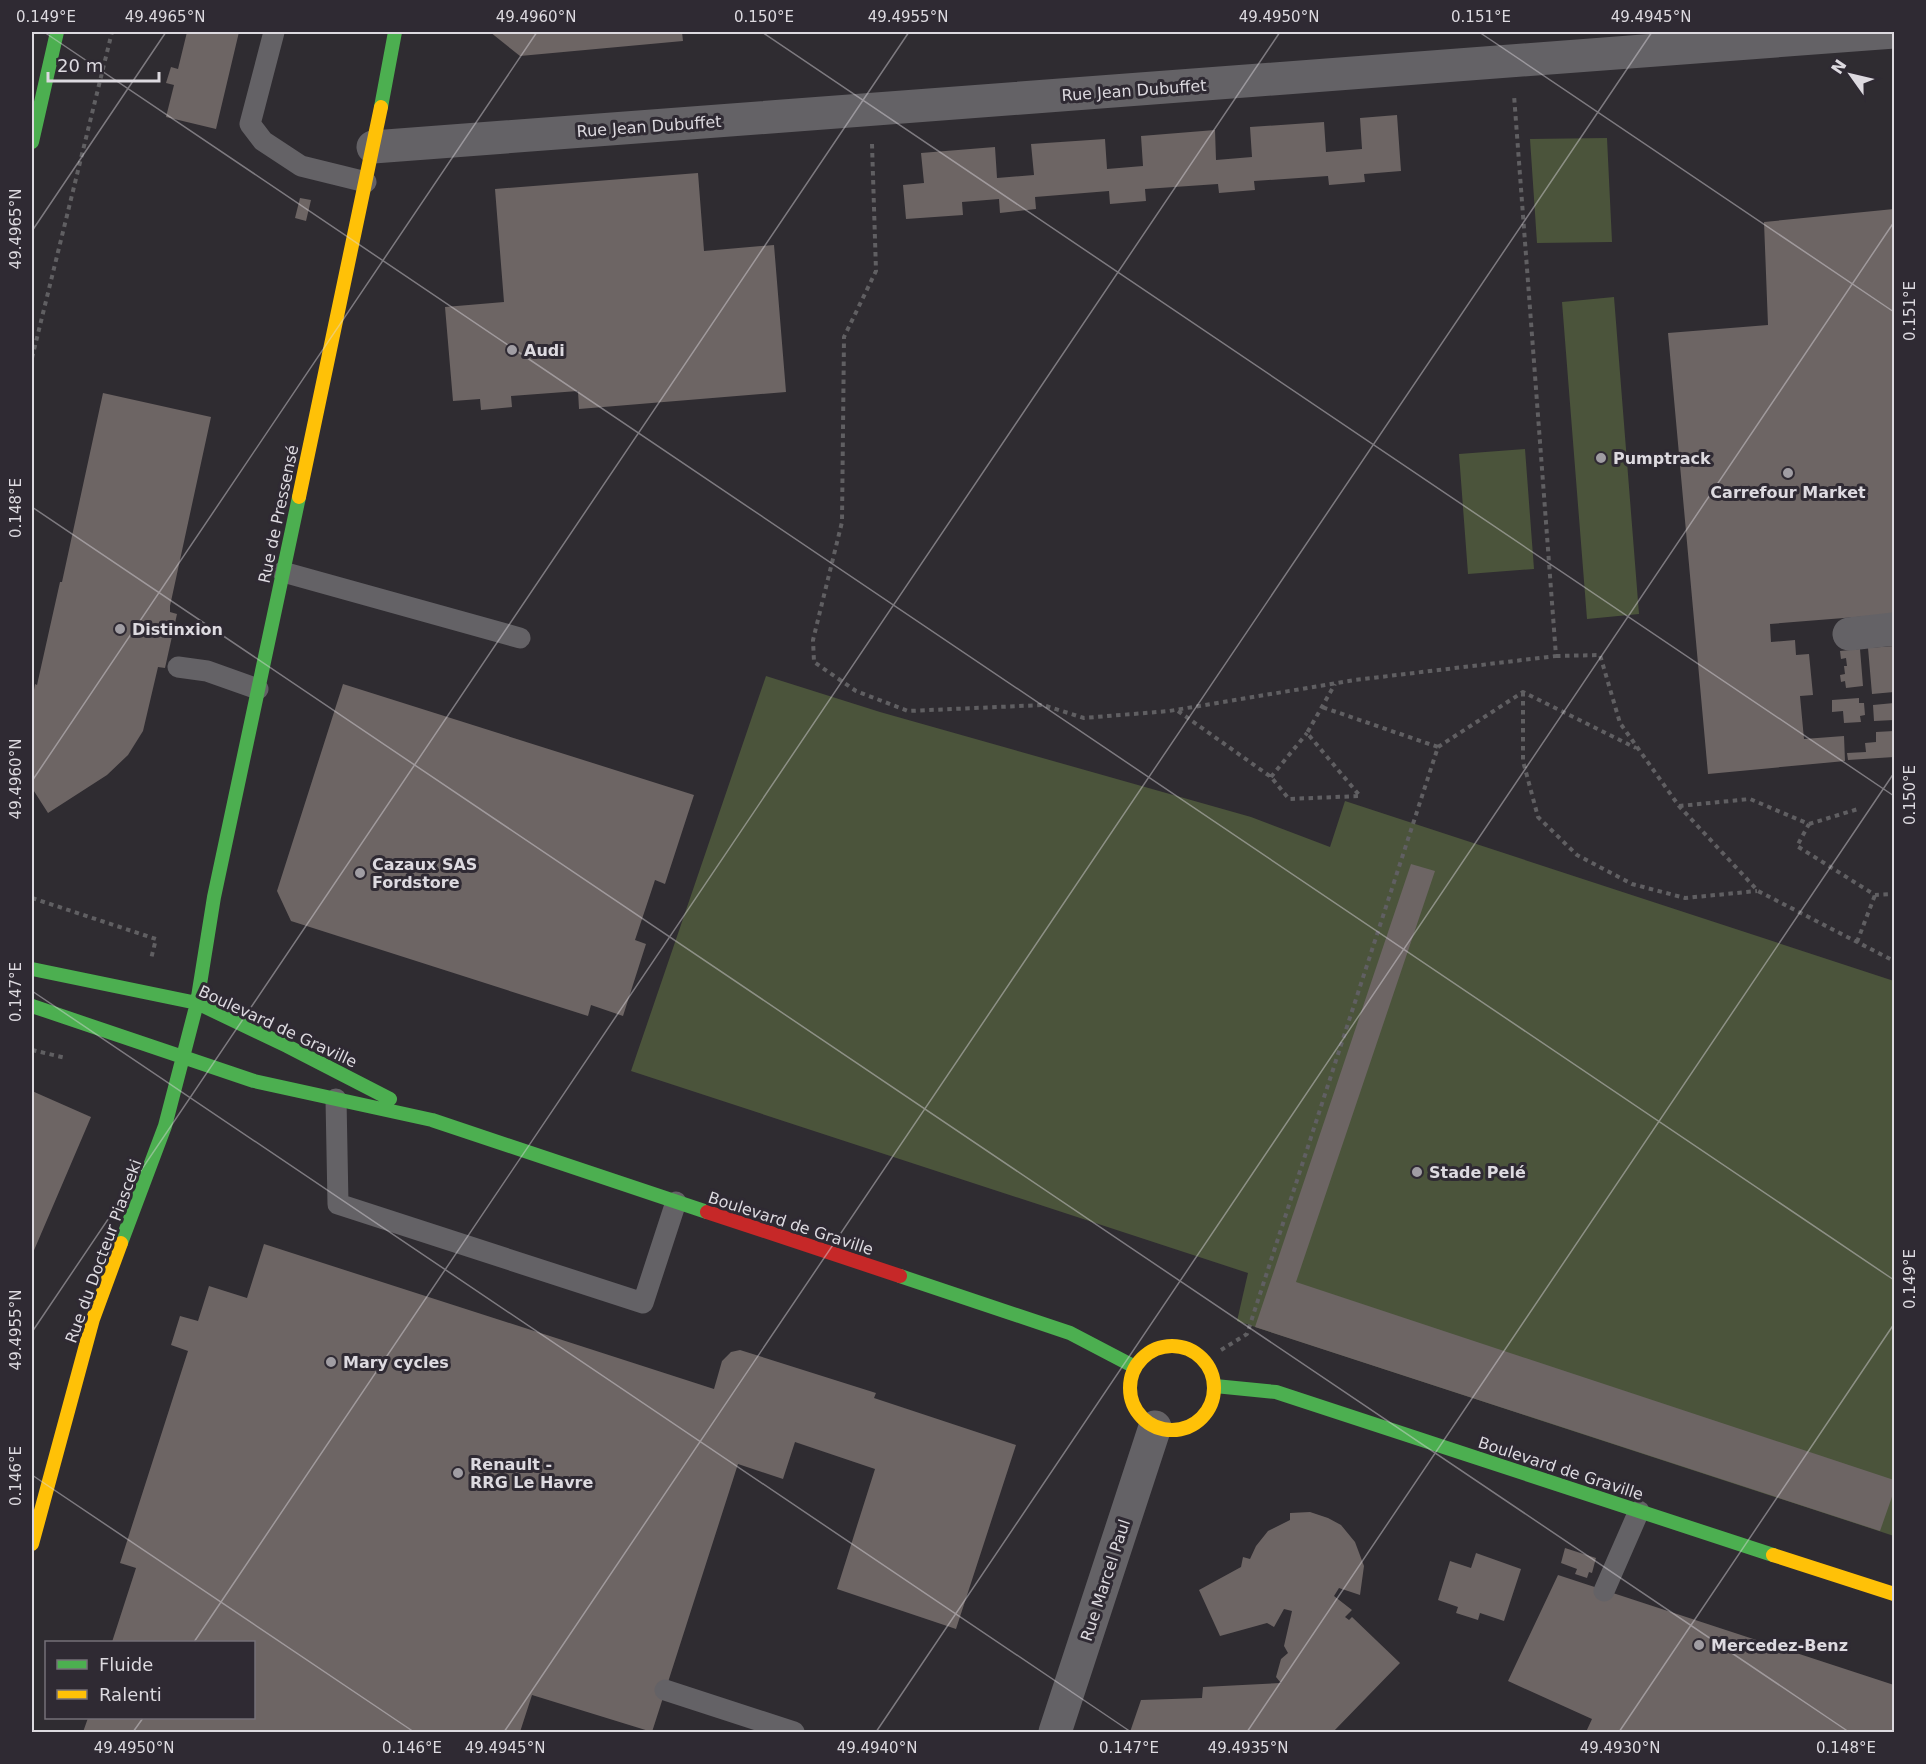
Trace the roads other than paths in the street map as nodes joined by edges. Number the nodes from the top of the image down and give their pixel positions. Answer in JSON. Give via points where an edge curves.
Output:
{"nodes":[{"id":1,"x":57,"y":32,"type":"edge"},
{"id":2,"x":274,"y":32,"type":"edge"},
{"id":3,"x":395,"y":32,"type":"edge"},
{"id":4,"x":1894,"y":32,"type":"edge"},
{"id":5,"x":1654,"y":41,"type":"edge"},
{"id":6,"x":32,"y":142,"type":"edge"},
{"id":7,"x":374,"y":147,"type":"junction"},
{"id":8,"x":366,"y":182,"type":"junction"},
{"id":9,"x":283,"y":572,"type":"junction"},
{"id":10,"x":1894,"y":629,"type":"edge"},
{"id":11,"x":1849,"y":634,"type":"dead end"},
{"id":12,"x":520,"y":638,"type":"dead end"},
{"id":13,"x":178,"y":667,"type":"dead end"},
{"id":14,"x":258,"y":689,"type":"junction"},
{"id":15,"x":32,"y":969,"type":"edge"},
{"id":16,"x":197,"y":1004,"type":"junction"},
{"id":17,"x":32,"y":1006,"type":"edge"},
{"id":18,"x":183,"y":1059,"type":"junction"},
{"id":19,"x":336,"y":1099,"type":"junction"},
{"id":20,"x":432,"y":1120,"type":"junction"},
{"id":21,"x":676,"y":1202,"type":"junction"},
{"id":22,"x":1135,"y":1367,"type":"junction"},
{"id":23,"x":1215,"y":1386,"type":"junction"},
{"id":24,"x":1155,"y":1427,"type":"junction"},
{"id":25,"x":1639,"y":1511,"type":"junction"},
{"id":26,"x":32,"y":1544,"type":"edge"},
{"id":27,"x":1604,"y":1591,"type":"dead end"},
{"id":28,"x":1894,"y":1594,"type":"edge"},
{"id":29,"x":665,"y":1690,"type":"dead end"},
{"id":30,"x":794,"y":1732,"type":"edge"},
{"id":31,"x":1055,"y":1732,"type":"edge"}],
"edges":[{"from":1,"to":6,"type":"street"},
{"from":2,"to":8,"type":"lane","via":[[250,124],[263,141],[301,166]]},
{"from":3,"to":7,"type":"street","name":"Rue de Pressensé"},
{"from":4,"to":5,"type":"street","name":"Rue Jean Dubuffet"},
{"from":5,"to":7,"type":"street","name":"Rue Jean Dubuffet","via":[[1512,61]]},
{"from":7,"to":8,"type":"street","name":"Rue de Pressensé"},
{"from":8,"to":9,"type":"street","name":"Rue de Pressensé"},
{"from":9,"to":12,"type":"lane"},
{"from":9,"to":14,"type":"street","name":"Rue de Pressensé"},
{"from":10,"to":11,"type":"street"},
{"from":13,"to":14,"type":"lane","via":[[207,671]]},
{"from":14,"to":16,"type":"street","name":"Rue de Pressensé","via":[[214,897]]},
{"from":15,"to":16,"type":"street","name":"Boulevard de Graville"},
{"from":16,"to":18,"type":"street","name":"Rue du Docteur Piasceki"},
{"from":16,"to":20,"type":"street","name":"Boulevard de Graville"},
{"from":17,"to":18,"type":"street","name":"Boulevard de Graville"},
{"from":18,"to":19,"type":"street","name":"Boulevard de Graville","via":[[254,1081]]},
{"from":18,"to":26,"type":"street","name":"Rue du Docteur Piasceki","via":[[165,1126],[93,1320]]},
{"from":19,"to":20,"type":"street","name":"Boulevard de Graville"},
{"from":19,"to":21,"type":"lane","via":[[338,1204],[643,1303]]},
{"from":20,"to":21,"type":"street","name":"Boulevard de Graville"},
{"from":21,"to":22,"type":"street","name":"Boulevard de Graville","via":[[1070,1333]]},
{"from":22,"to":23,"type":"street","via":[[1155,1349],[1182,1346],[1205,1360]]},
{"from":22,"to":24,"type":"street","via":[[1130,1381],[1134,1408]]},
{"from":23,"to":24,"type":"street","via":[[1213,1400],[1196,1423],[1183,1430]]},
{"from":23,"to":25,"type":"street","name":"Boulevard de Graville","via":[[1276,1392]]},
{"from":24,"to":31,"type":"street","name":"Rue Marcel Paul"},
{"from":25,"to":27,"type":"lane"},
{"from":25,"to":28,"type":"street","name":"Boulevard de Graville"},
{"from":29,"to":30,"type":"lane"}]}
